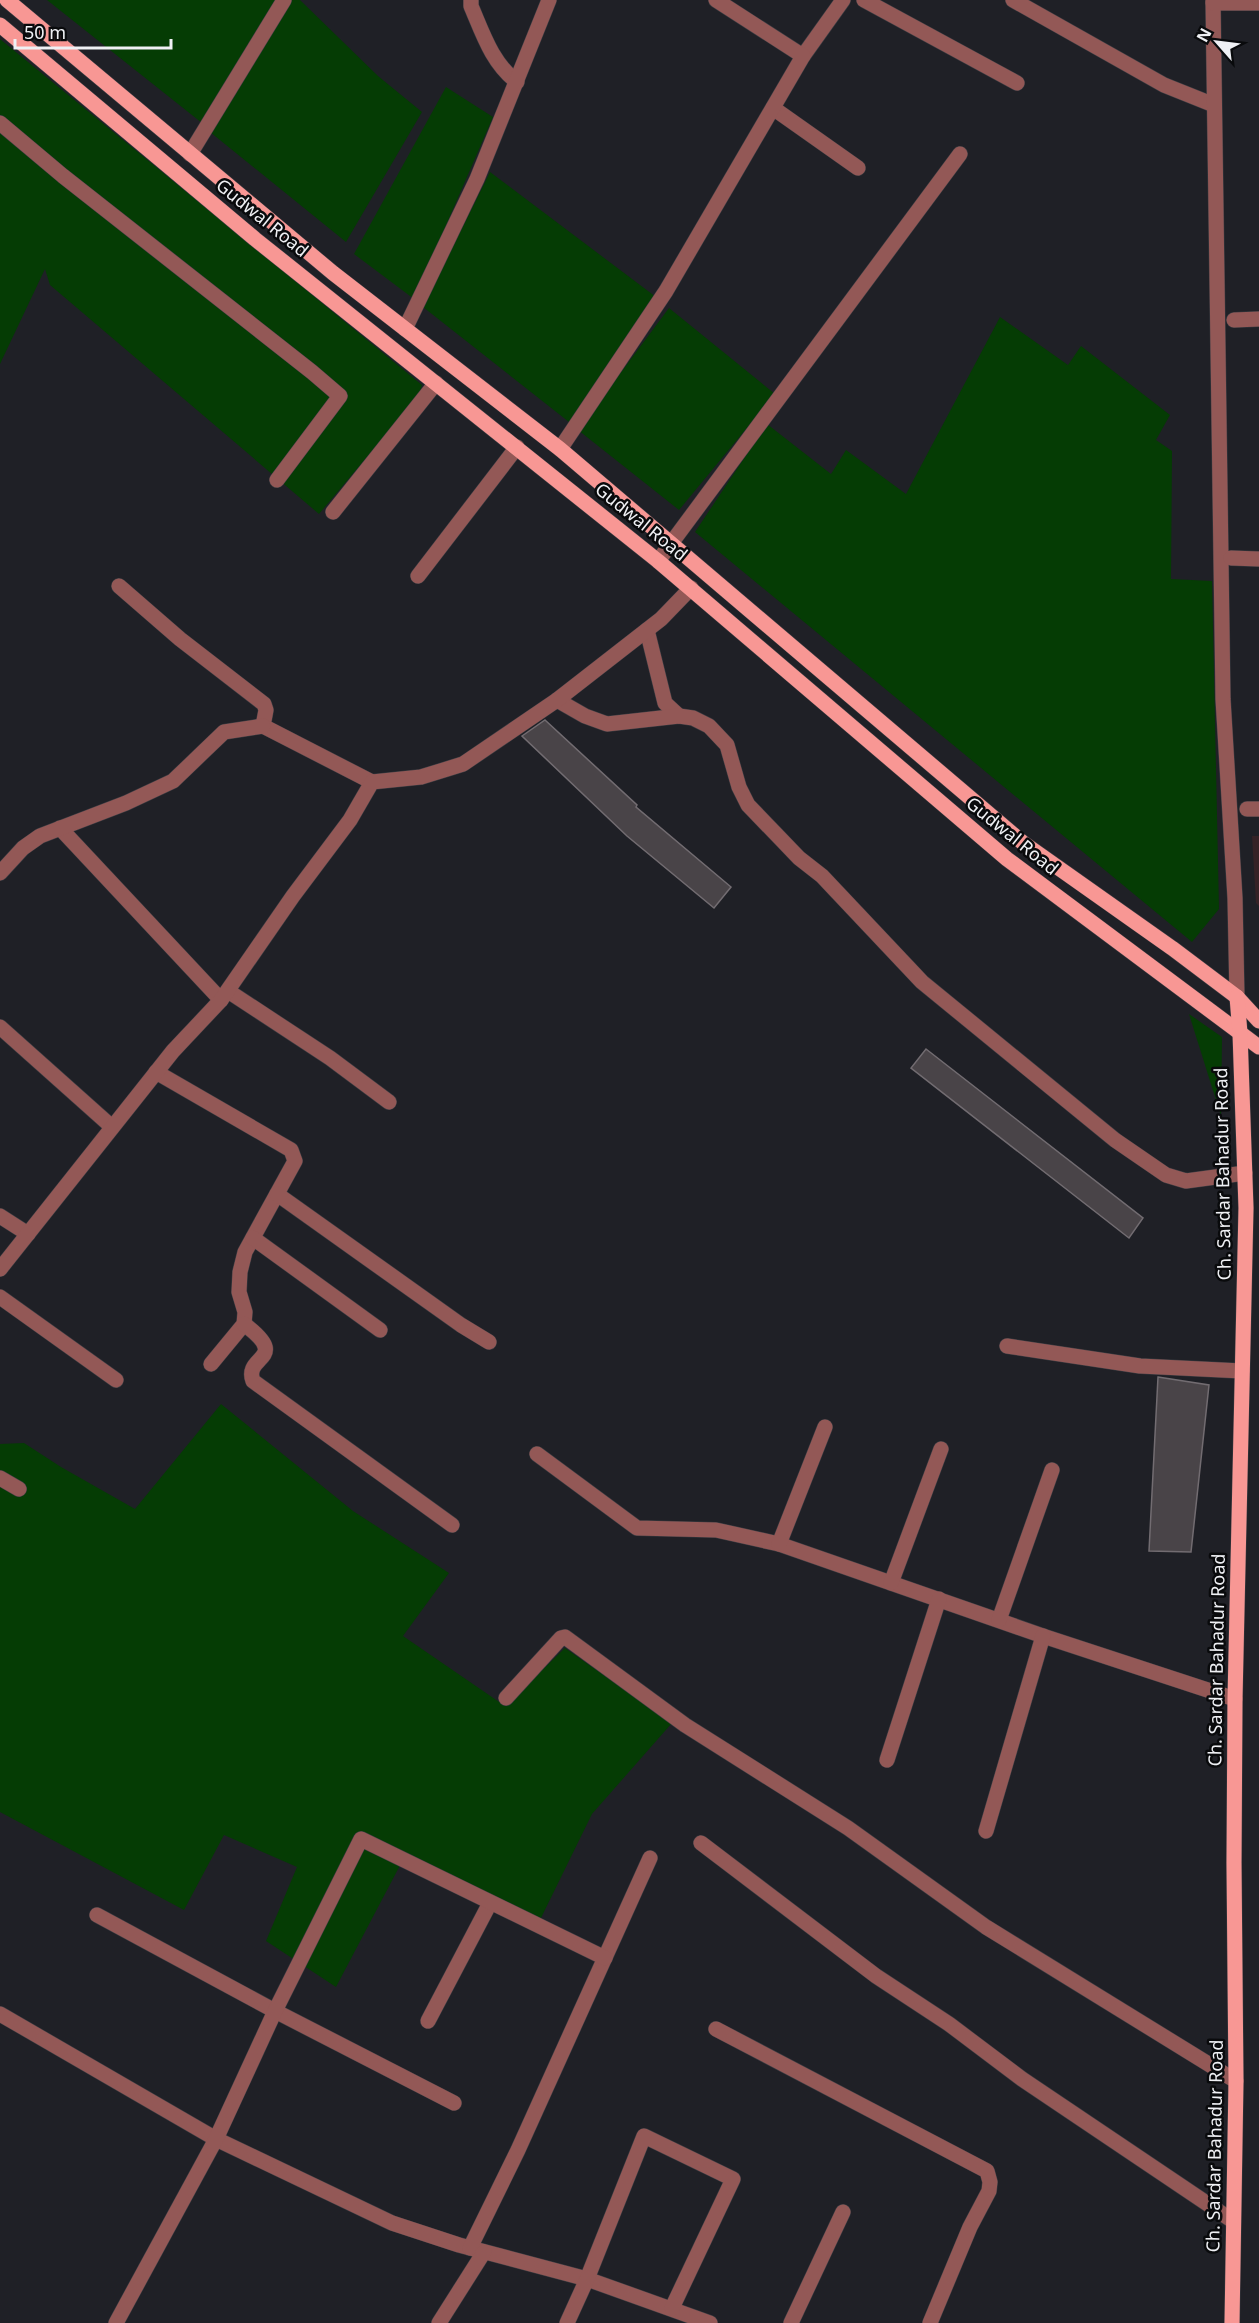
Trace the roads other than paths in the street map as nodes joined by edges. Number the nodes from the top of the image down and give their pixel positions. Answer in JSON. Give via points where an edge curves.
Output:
{"nodes":[{"id":1,"x":7,"y":0,"type":"edge"},
{"id":2,"x":284,"y":0,"type":"edge"},
{"id":3,"x":471,"y":0,"type":"edge"},
{"id":4,"x":549,"y":0,"type":"edge"},
{"id":5,"x":716,"y":0,"type":"edge"},
{"id":6,"x":843,"y":0,"type":"edge"},
{"id":7,"x":864,"y":0,"type":"edge"},
{"id":8,"x":1013,"y":0,"type":"edge"},
{"id":9,"x":1213,"y":1,"type":"edge"},
{"id":10,"x":1259,"y":3,"type":"edge"},
{"id":11,"x":0,"y":25,"type":"edge"},
{"id":12,"x":803,"y":56,"type":"junction"},
{"id":13,"x":517,"y":82,"type":"junction"},
{"id":14,"x":1017,"y":83,"type":"dead end"},
{"id":15,"x":1214,"y":105,"type":"junction"},
{"id":16,"x":773,"y":108,"type":"junction"},
{"id":17,"x":0,"y":123,"type":"edge"},
{"id":18,"x":190,"y":154,"type":"junction"},
{"id":19,"x":960,"y":154,"type":"dead end"},
{"id":20,"x":858,"y":168,"type":"dead end"},
{"id":21,"x":1259,"y":319,"type":"edge"},
{"id":22,"x":1234,"y":320,"type":"dead end"},
{"id":23,"x":405,"y":329,"type":"junction"},
{"id":24,"x":436,"y":383,"type":"junction"},
{"id":25,"x":517,"y":447,"type":"junction"},
{"id":26,"x":560,"y":449,"type":"junction"},
{"id":27,"x":277,"y":480,"type":"dead end"},
{"id":28,"x":333,"y":512,"type":"dead end"},
{"id":29,"x":671,"y":543,"type":"junction"},
{"id":30,"x":1231,"y":558,"type":"dead end"},
{"id":31,"x":1259,"y":559,"type":"edge"},
{"id":32,"x":658,"y":561,"type":"junction"},
{"id":33,"x":418,"y":576,"type":"dead end"},
{"id":34,"x":119,"y":586,"type":"dead end"},
{"id":35,"x":691,"y":588,"type":"junction"},
{"id":36,"x":647,"y":630,"type":"junction"},
{"id":37,"x":557,"y":700,"type":"junction"},
{"id":38,"x":679,"y":716,"type":"junction"},
{"id":39,"x":263,"y":726,"type":"junction"},
{"id":40,"x":372,"y":783,"type":"junction"},
{"id":41,"x":60,"y":828,"type":"junction"},
{"id":42,"x":0,"y":873,"type":"edge"},
{"id":43,"x":225,"y":995,"type":"junction"},
{"id":44,"x":1237,"y":997,"type":"junction"},
{"id":45,"x":1259,"y":1021,"type":"edge"},
{"id":46,"x":0,"y":1027,"type":"edge"},
{"id":47,"x":1240,"y":1033,"type":"junction"},
{"id":48,"x":1259,"y":1047,"type":"edge"},
{"id":49,"x":156,"y":1072,"type":"junction"},
{"id":50,"x":389,"y":1102,"type":"dead end"},
{"id":51,"x":112,"y":1127,"type":"junction"},
{"id":52,"x":1245,"y":1173,"type":"junction"},
{"id":53,"x":278,"y":1194,"type":"junction"},
{"id":54,"x":0,"y":1216,"type":"edge"},
{"id":55,"x":28,"y":1234,"type":"junction"},
{"id":56,"x":253,"y":1238,"type":"junction"},
{"id":57,"x":0,"y":1269,"type":"edge"},
{"id":58,"x":0,"y":1297,"type":"edge"},
{"id":59,"x":244,"y":1324,"type":"junction"},
{"id":60,"x":380,"y":1330,"type":"dead end"},
{"id":61,"x":489,"y":1342,"type":"dead end"},
{"id":62,"x":1008,"y":1346,"type":"dead end"},
{"id":63,"x":211,"y":1364,"type":"dead end"},
{"id":64,"x":1242,"y":1371,"type":"junction"},
{"id":65,"x":116,"y":1380,"type":"dead end"},
{"id":66,"x":825,"y":1427,"type":"dead end"},
{"id":67,"x":941,"y":1449,"type":"dead end"},
{"id":68,"x":537,"y":1454,"type":"dead end"},
{"id":69,"x":1052,"y":1470,"type":"dead end"},
{"id":70,"x":0,"y":1478,"type":"edge"},
{"id":71,"x":19,"y":1490,"type":"dead end"},
{"id":72,"x":452,"y":1525,"type":"dead end"},
{"id":73,"x":779,"y":1544,"type":"junction"},
{"id":74,"x":891,"y":1583,"type":"junction"},
{"id":75,"x":939,"y":1599,"type":"junction"},
{"id":76,"x":999,"y":1620,"type":"junction"},
{"id":77,"x":1043,"y":1636,"type":"junction"},
{"id":78,"x":506,"y":1698,"type":"dead end"},
{"id":79,"x":1235,"y":1699,"type":"junction"},
{"id":80,"x":887,"y":1760,"type":"dead end"},
{"id":81,"x":986,"y":1832,"type":"dead end"},
{"id":82,"x":700,"y":1844,"type":"dead end"},
{"id":83,"x":650,"y":1858,"type":"dead end"},
{"id":84,"x":490,"y":1903,"type":"junction"},
{"id":85,"x":98,"y":1915,"type":"dead end"},
{"id":86,"x":605,"y":1958,"type":"junction"},
{"id":87,"x":275,"y":2011,"type":"junction"},
{"id":88,"x":0,"y":2014,"type":"edge"},
{"id":89,"x":428,"y":2021,"type":"dead end"},
{"id":90,"x":716,"y":2029,"type":"dead end"},
{"id":91,"x":1236,"y":2081,"type":"junction"},
{"id":92,"x":454,"y":2103,"type":"dead end"},
{"id":93,"x":216,"y":2139,"type":"junction"},
{"id":94,"x":843,"y":2212,"type":"dead end"},
{"id":95,"x":1233,"y":2221,"type":"junction"},
{"id":96,"x":477,"y":2250,"type":"junction"},
{"id":97,"x":587,"y":2279,"type":"junction"},
{"id":98,"x":672,"y":2308,"type":"junction"},
{"id":99,"x":116,"y":2323,"type":"edge"},
{"id":100,"x":439,"y":2323,"type":"edge"},
{"id":101,"x":567,"y":2323,"type":"edge"},
{"id":102,"x":710,"y":2323,"type":"edge"},
{"id":103,"x":791,"y":2323,"type":"edge"},
{"id":104,"x":930,"y":2323,"type":"edge"},
{"id":105,"x":1232,"y":2323,"type":"edge"}],
"edges":[{"from":1,"to":18,"type":"main road","name":"Gudwal Road"},
{"from":2,"to":18,"type":"street"},
{"from":3,"to":13,"type":"street","via":[[495,60]]},
{"from":4,"to":13,"type":"street"},
{"from":5,"to":12,"type":"street"},
{"from":6,"to":12,"type":"street"},
{"from":7,"to":14,"type":"street"},
{"from":8,"to":15,"type":"street","via":[[1164,85]]},
{"from":9,"to":10,"type":"street"},
{"from":9,"to":15,"type":"street"},
{"from":11,"to":24,"type":"main road","name":"Gudwal Road","via":[[255,239]]},
{"from":12,"to":16,"type":"street"},
{"from":13,"to":23,"type":"street","via":[[477,179]]},
{"from":15,"to":44,"type":"street","via":[[1222,699]]},
{"from":16,"to":20,"type":"street"},
{"from":16,"to":26,"type":"street","via":[[666,291]]},
{"from":17,"to":27,"type":"street","via":[[340,396]]},
{"from":18,"to":23,"type":"main road","name":"Gudwal Road"},
{"from":19,"to":29,"type":"street"},
{"from":21,"to":22,"type":"street"},
{"from":23,"to":26,"type":"main road","name":"Gudwal Road"},
{"from":24,"to":25,"type":"main road","name":"Gudwal Road"},
{"from":24,"to":28,"type":"street"},
{"from":25,"to":32,"type":"main road","name":"Gudwal Road"},
{"from":25,"to":33,"type":"street"},
{"from":26,"to":29,"type":"main road","name":"Gudwal Road"},
{"from":29,"to":32,"type":"street"},
{"from":29,"to":44,"type":"main road","name":"Gudwal Road","via":[[1022,842]]},
{"from":30,"to":31,"type":"street"},
{"from":32,"to":35,"type":"main road","name":"Gudwal Road"},
{"from":34,"to":39,"type":"street","via":[[264,704]]},
{"from":35,"to":36,"type":"street"},
{"from":35,"to":47,"type":"main road","name":"Gudwal Road","via":[[1007,859]]},
{"from":36,"to":37,"type":"street"},
{"from":36,"to":38,"type":"street","via":[[666,703]]},
{"from":37,"to":38,"type":"street","via":[[607,724]]},
{"from":37,"to":40,"type":"street","via":[[463,764],[421,777]]},
{"from":38,"to":52,"type":"street","via":[[709,726],[727,745],[748,805],[922,982],[1116,1140],[1166,1175],[1186,1181]]},
{"from":39,"to":40,"type":"street"},
{"from":39,"to":41,"type":"street","via":[[225,732],[173,781]]},
{"from":40,"to":43,"type":"street","via":[[350,820]]},
{"from":41,"to":42,"type":"street","via":[[22,848]]},
{"from":41,"to":43,"type":"street"},
{"from":43,"to":49,"type":"street"},
{"from":43,"to":50,"type":"street","via":[[330,1058]]},
{"from":44,"to":45,"type":"main road","name":"Gudwal Road"},
{"from":44,"to":47,"type":"main road","name":"Ch. Sardar Bahadur Road"},
{"from":46,"to":51,"type":"street"},
{"from":47,"to":48,"type":"main road","name":"Gudwal Road"},
{"from":47,"to":52,"type":"main road","name":"Ch. Sardar Bahadur Road"},
{"from":49,"to":51,"type":"street"},
{"from":49,"to":53,"type":"street","via":[[291,1150],[295,1161]]},
{"from":51,"to":55,"type":"street"},
{"from":52,"to":64,"type":"main road","name":"Ch. Sardar Bahadur Road"},
{"from":53,"to":56,"type":"street"},
{"from":53,"to":61,"type":"street"},
{"from":54,"to":55,"type":"street"},
{"from":55,"to":57,"type":"street"},
{"from":56,"to":59,"type":"street","via":[[240,1272]]},
{"from":56,"to":60,"type":"street"},
{"from":58,"to":65,"type":"street"},
{"from":59,"to":63,"type":"street"},
{"from":59,"to":72,"type":"street","via":[[266,1345],[253,1369],[253,1381]]},
{"from":62,"to":64,"type":"street","via":[[1140,1366]]},
{"from":64,"to":79,"type":"main road","name":"Ch. Sardar Bahadur Road"},
{"from":66,"to":73,"type":"street"},
{"from":67,"to":74,"type":"street"},
{"from":68,"to":73,"type":"street","via":[[638,1528],[716,1530]]},
{"from":69,"to":76,"type":"street"},
{"from":70,"to":71,"type":"street"},
{"from":73,"to":74,"type":"street"},
{"from":74,"to":75,"type":"street"},
{"from":75,"to":76,"type":"street"},
{"from":75,"to":80,"type":"street"},
{"from":76,"to":77,"type":"street"},
{"from":77,"to":79,"type":"street"},
{"from":77,"to":81,"type":"street"},
{"from":78,"to":91,"type":"street","via":[[565,1637],[685,1725],[848,1828],[986,1927]]},
{"from":79,"to":91,"type":"main road","name":"Ch. Sardar Bahadur Road"},
{"from":82,"to":95,"type":"street","via":[[876,1976]]},
{"from":83,"to":86,"type":"street"},
{"from":84,"to":86,"type":"street"},
{"from":84,"to":87,"type":"street","via":[[361,1839]]},
{"from":84,"to":89,"type":"street"},
{"from":85,"to":87,"type":"street"},
{"from":86,"to":96,"type":"street"},
{"from":87,"to":92,"type":"street"},
{"from":87,"to":93,"type":"street"},
{"from":88,"to":93,"type":"street"},
{"from":90,"to":104,"type":"street","via":[[987,2171],[989,2191]]},
{"from":91,"to":95,"type":"main road","name":"Ch. Sardar Bahadur Road"},
{"from":93,"to":96,"type":"street","via":[[392,2223]]},
{"from":93,"to":99,"type":"street"},
{"from":94,"to":103,"type":"street"},
{"from":95,"to":105,"type":"main road","name":"Ch. Sardar Bahadur Road"},
{"from":96,"to":97,"type":"street"},
{"from":96,"to":100,"type":"street"},
{"from":97,"to":98,"type":"street"},
{"from":97,"to":98,"type":"street","via":[[644,2136],[733,2179]]},
{"from":97,"to":101,"type":"street"},
{"from":98,"to":102,"type":"street"}]}
